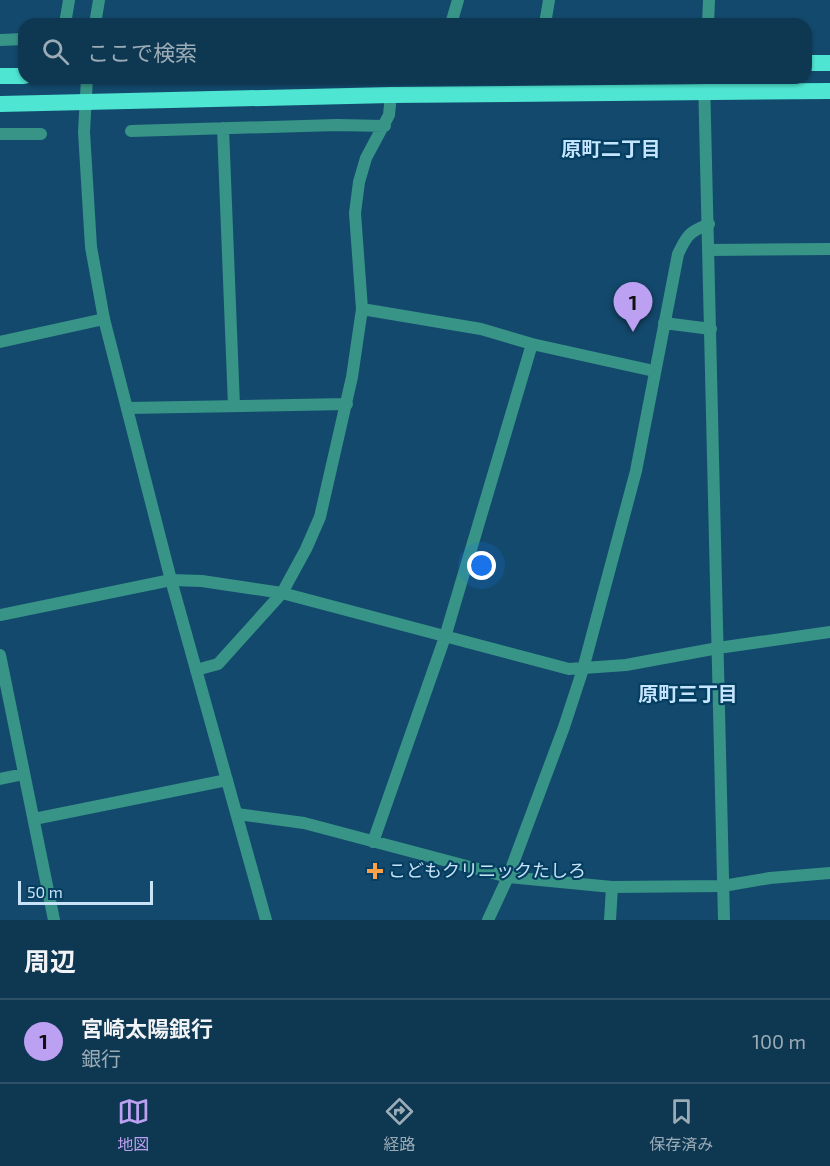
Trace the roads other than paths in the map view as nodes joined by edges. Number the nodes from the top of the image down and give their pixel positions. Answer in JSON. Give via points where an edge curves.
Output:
{"nodes":[{"id":1,"x":69,"y":0,"type":"edge"},
{"id":2,"x":99,"y":0,"type":"edge"},
{"id":3,"x":458,"y":0,"type":"edge"},
{"id":4,"x":549,"y":0,"type":"edge"},
{"id":5,"x":709,"y":0,"type":"edge"},
{"id":6,"x":66,"y":18,"type":"edge"},
{"id":7,"x":96,"y":18,"type":"edge"},
{"id":8,"x":453,"y":18,"type":"edge"},
{"id":9,"x":546,"y":18,"type":"edge"},
{"id":10,"x":708,"y":18,"type":"edge"},
{"id":11,"x":18,"y":39,"type":"edge"},
{"id":12,"x":0,"y":40,"type":"edge"},
{"id":13,"x":812,"y":63,"type":"edge"},
{"id":14,"x":830,"y":63,"type":"edge"},
{"id":15,"x":0,"y":76,"type":"edge"},
{"id":16,"x":18,"y":76,"type":"edge"},
{"id":17,"x":86,"y":84,"type":"edge"},
{"id":18,"x":704,"y":86,"type":"edge"},
{"id":19,"x":830,"y":90,"type":"edge"},
{"id":20,"x":391,"y":95,"type":"junction"},
{"id":21,"x":84,"y":102,"type":"junction"},
{"id":22,"x":0,"y":104,"type":"edge"},
{"id":23,"x":385,"y":126,"type":"junction"},
{"id":24,"x":223,"y":128,"type":"junction"},
{"id":25,"x":131,"y":131,"type":"dead end"},
{"id":26,"x":0,"y":134,"type":"edge"},
{"id":27,"x":41,"y":134,"type":"dead end"},
{"id":28,"x":709,"y":224,"type":"junction"},
{"id":29,"x":830,"y":249,"type":"edge"},
{"id":30,"x":710,"y":250,"type":"junction"},
{"id":31,"x":362,"y":309,"type":"junction"},
{"id":32,"x":104,"y":319,"type":"junction"},
{"id":33,"x":664,"y":323,"type":"junction"},
{"id":34,"x":711,"y":329,"type":"junction"},
{"id":35,"x":0,"y":342,"type":"edge"},
{"id":36,"x":532,"y":344,"type":"junction"},
{"id":37,"x":654,"y":371,"type":"junction"},
{"id":38,"x":347,"y":404,"type":"junction"},
{"id":39,"x":234,"y":406,"type":"junction"},
{"id":40,"x":127,"y":408,"type":"junction"},
{"id":41,"x":171,"y":580,"type":"junction"},
{"id":42,"x":282,"y":593,"type":"junction"},
{"id":43,"x":0,"y":615,"type":"edge"},
{"id":44,"x":830,"y":632,"type":"edge"},
{"id":45,"x":445,"y":637,"type":"junction"},
{"id":46,"x":718,"y":648,"type":"junction"},
{"id":47,"x":0,"y":655,"type":"edge"},
{"id":48,"x":583,"y":669,"type":"junction"},
{"id":49,"x":196,"y":670,"type":"junction"},
{"id":50,"x":24,"y":774,"type":"junction"},
{"id":51,"x":0,"y":779,"type":"edge"},
{"id":52,"x":227,"y":780,"type":"junction"},
{"id":53,"x":237,"y":814,"type":"junction"},
{"id":54,"x":34,"y":819,"type":"junction"},
{"id":55,"x":373,"y":842,"type":"junction"},
{"id":56,"x":830,"y":873,"type":"edge"},
{"id":57,"x":508,"y":877,"type":"junction"},
{"id":58,"x":723,"y":886,"type":"junction"},
{"id":59,"x":612,"y":887,"type":"junction"},
{"id":60,"x":54,"y":920,"type":"edge"},
{"id":61,"x":266,"y":920,"type":"edge"},
{"id":62,"x":488,"y":920,"type":"edge"},
{"id":63,"x":610,"y":920,"type":"edge"},
{"id":64,"x":724,"y":920,"type":"edge"}],
"edges":[{"from":1,"to":6,"type":"street"},
{"from":2,"to":7,"type":"street"},
{"from":3,"to":8,"type":"street"},
{"from":4,"to":9,"type":"street"},
{"from":5,"to":10,"type":"street"},
{"from":11,"to":12,"type":"street"},
{"from":13,"to":14,"type":"highway"},
{"from":15,"to":16,"type":"highway"},
{"from":17,"to":21,"type":"street"},
{"from":18,"to":19,"type":"highway"},
{"from":18,"to":20,"type":"highway"},
{"from":18,"to":28,"type":"street"},
{"from":20,"to":21,"type":"highway"},
{"from":20,"to":23,"type":"street"},
{"from":21,"to":22,"type":"highway"},
{"from":21,"to":32,"type":"street","via":[[91,247]]},
{"from":23,"to":24,"type":"street"},
{"from":23,"to":31,"type":"street","via":[[366,158],[355,213]]},
{"from":24,"to":25,"type":"street"},
{"from":24,"to":39,"type":"street"},
{"from":26,"to":27,"type":"street"},
{"from":28,"to":30,"type":"street"},
{"from":28,"to":33,"type":"street","via":[[693,230],[678,254]]},
{"from":29,"to":30,"type":"street"},
{"from":30,"to":34,"type":"street"},
{"from":31,"to":36,"type":"street","via":[[481,329]]},
{"from":31,"to":38,"type":"street"},
{"from":32,"to":35,"type":"street"},
{"from":32,"to":40,"type":"street"},
{"from":33,"to":34,"type":"street"},
{"from":33,"to":37,"type":"street"},
{"from":34,"to":46,"type":"street"},
{"from":36,"to":37,"type":"street"},
{"from":36,"to":45,"type":"street"},
{"from":37,"to":48,"type":"street","via":[[636,471]]},
{"from":38,"to":39,"type":"street"},
{"from":38,"to":42,"type":"street","via":[[320,517]]},
{"from":39,"to":40,"type":"street"},
{"from":40,"to":41,"type":"street"},
{"from":41,"to":42,"type":"street"},
{"from":41,"to":43,"type":"street"},
{"from":41,"to":49,"type":"street"},
{"from":42,"to":45,"type":"street"},
{"from":42,"to":49,"type":"street","via":[[218,664]]},
{"from":44,"to":46,"type":"street"},
{"from":45,"to":48,"type":"street","via":[[569,669]]},
{"from":45,"to":55,"type":"street"},
{"from":46,"to":48,"type":"street"},
{"from":46,"to":58,"type":"street"},
{"from":47,"to":50,"type":"street"},
{"from":48,"to":57,"type":"street"},
{"from":49,"to":52,"type":"street"},
{"from":50,"to":51,"type":"street"},
{"from":50,"to":54,"type":"street"},
{"from":52,"to":53,"type":"street"},
{"from":52,"to":54,"type":"street"},
{"from":53,"to":55,"type":"street","via":[[304,823]]},
{"from":53,"to":61,"type":"street"},
{"from":54,"to":60,"type":"street"},
{"from":55,"to":57,"type":"street"},
{"from":56,"to":58,"type":"street"},
{"from":57,"to":59,"type":"street"},
{"from":57,"to":62,"type":"street"},
{"from":58,"to":59,"type":"street"},
{"from":58,"to":64,"type":"street"},
{"from":59,"to":63,"type":"street"}]}
